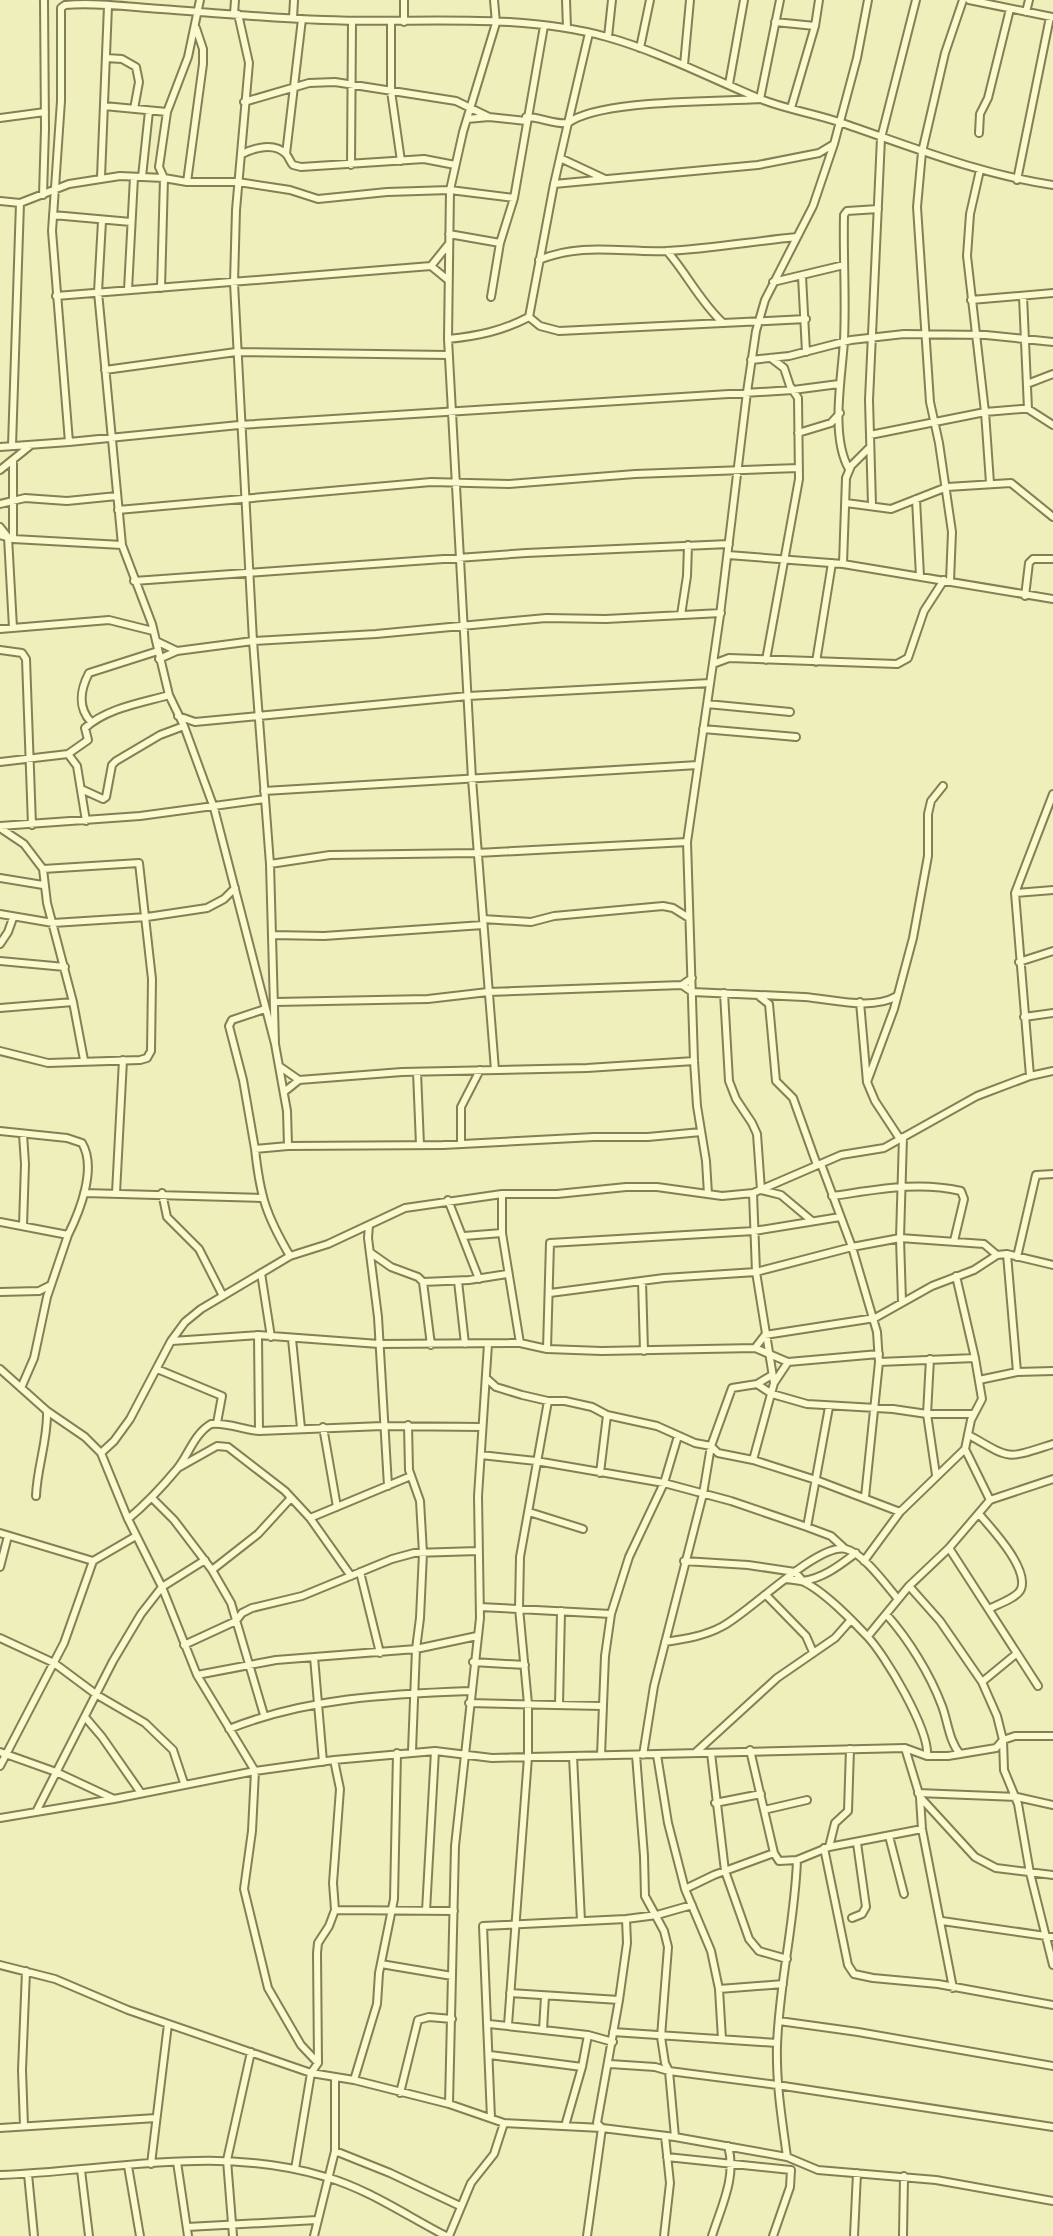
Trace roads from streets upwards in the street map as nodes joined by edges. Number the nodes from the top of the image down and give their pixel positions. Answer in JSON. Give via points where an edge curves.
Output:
{"nodes":[{"id":1,"x":44,"y":0,"type":"edge"},
{"id":2,"x":200,"y":0,"type":"edge"},
{"id":3,"x":235,"y":0,"type":"edge"},
{"id":4,"x":294,"y":0,"type":"edge"},
{"id":5,"x":404,"y":0,"type":"edge"},
{"id":6,"x":566,"y":0,"type":"edge"},
{"id":7,"x":612,"y":0,"type":"edge"},
{"id":8,"x":650,"y":0,"type":"edge"},
{"id":9,"x":690,"y":0,"type":"edge"},
{"id":10,"x":744,"y":0,"type":"edge"},
{"id":11,"x":780,"y":0,"type":"edge"},
{"id":12,"x":819,"y":0,"type":"edge"},
{"id":13,"x":868,"y":0,"type":"edge"},
{"id":14,"x":916,"y":0,"type":"edge"},
{"id":15,"x":966,"y":0,"type":"edge"},
{"id":16,"x":1029,"y":0,"type":"edge"},
{"id":17,"x":496,"y":1,"type":"edge"},
{"id":18,"x":128,"y":3,"type":"edge"},
{"id":19,"x":113,"y":4,"type":"edge"},
{"id":20,"x":1010,"y":9,"type":"junction"},
{"id":21,"x":199,"y":12,"type":"junction"},
{"id":22,"x":1026,"y":12,"type":"junction"},
{"id":23,"x":236,"y":14,"type":"junction"},
{"id":24,"x":1052,"y":17,"type":"edge"},
{"id":25,"x":293,"y":18,"type":"junction"},
{"id":26,"x":302,"y":19,"type":"junction"},
{"id":27,"x":352,"y":21,"type":"junction"},
{"id":28,"x":391,"y":22,"type":"junction"},
{"id":29,"x":404,"y":22,"type":"junction"},
{"id":30,"x":775,"y":22,"type":"junction"},
{"id":31,"x":496,"y":23,"type":"junction"},
{"id":32,"x":544,"y":26,"type":"junction"},
{"id":33,"x":815,"y":26,"type":"junction"},
{"id":34,"x":195,"y":27,"type":"junction"},
{"id":35,"x":567,"y":28,"type":"junction"},
{"id":36,"x":589,"y":33,"type":"junction"},
{"id":37,"x":608,"y":37,"type":"junction"},
{"id":38,"x":640,"y":48,"type":"junction"},
{"id":39,"x":106,"y":58,"type":"junction"},
{"id":40,"x":684,"y":65,"type":"junction"},
{"id":41,"x":729,"y":84,"type":"junction"},
{"id":42,"x":351,"y":85,"type":"junction"},
{"id":43,"x":294,"y":87,"type":"junction"},
{"id":44,"x":391,"y":91,"type":"junction"},
{"id":45,"x":760,"y":99,"type":"junction"},
{"id":46,"x":244,"y":102,"type":"junction"},
{"id":47,"x":104,"y":106,"type":"junction"},
{"id":48,"x":470,"y":107,"type":"junction"},
{"id":49,"x":791,"y":108,"type":"junction"},
{"id":50,"x":134,"y":109,"type":"junction"},
{"id":51,"x":149,"y":111,"type":"junction"},
{"id":52,"x":45,"y":112,"type":"junction"},
{"id":53,"x":167,"y":112,"type":"junction"},
{"id":54,"x":489,"y":117,"type":"junction"},
{"id":55,"x":0,"y":118,"type":"edge"},
{"id":56,"x":467,"y":119,"type":"junction"},
{"id":57,"x":526,"y":119,"type":"junction"},
{"id":58,"x":840,"y":122,"type":"junction"},
{"id":59,"x":568,"y":123,"type":"junction"},
{"id":60,"x":979,"y":133,"type":"dead end"},
{"id":61,"x":881,"y":138,"type":"junction"},
{"id":62,"x":834,"y":144,"type":"junction"},
{"id":63,"x":922,"y":152,"type":"junction"},
{"id":64,"x":242,"y":154,"type":"junction"},
{"id":65,"x":286,"y":154,"type":"junction"},
{"id":66,"x":560,"y":158,"type":"junction"},
{"id":67,"x":401,"y":161,"type":"junction"},
{"id":68,"x":351,"y":165,"type":"junction"},
{"id":69,"x":455,"y":165,"type":"junction"},
{"id":70,"x":980,"y":170,"type":"junction"},
{"id":71,"x":101,"y":177,"type":"junction"},
{"id":72,"x":134,"y":177,"type":"junction"},
{"id":73,"x":142,"y":177,"type":"junction"},
{"id":74,"x":164,"y":178,"type":"junction"},
{"id":75,"x":605,"y":179,"type":"junction"},
{"id":76,"x":1017,"y":180,"type":"junction"},
{"id":77,"x":187,"y":182,"type":"junction"},
{"id":78,"x":238,"y":182,"type":"junction"},
{"id":79,"x":554,"y":184,"type":"junction"},
{"id":80,"x":1053,"y":185,"type":"edge"},
{"id":81,"x":55,"y":190,"type":"junction"},
{"id":82,"x":450,"y":190,"type":"junction"},
{"id":83,"x":43,"y":195,"type":"junction"},
{"id":84,"x":514,"y":198,"type":"junction"},
{"id":85,"x":0,"y":201,"type":"edge"},
{"id":86,"x":20,"y":203,"type":"junction"},
{"id":87,"x":878,"y":209,"type":"junction"},
{"id":88,"x":53,"y":215,"type":"junction"},
{"id":89,"x":102,"y":221,"type":"junction"},
{"id":90,"x":131,"y":222,"type":"junction"},
{"id":91,"x":449,"y":234,"type":"junction"},
{"id":92,"x":797,"y":237,"type":"junction"},
{"id":93,"x":500,"y":243,"type":"junction"},
{"id":94,"x":448,"y":245,"type":"junction"},
{"id":95,"x":542,"y":245,"type":"junction"},
{"id":96,"x":667,"y":251,"type":"junction"},
{"id":97,"x":555,"y":253,"type":"junction"},
{"id":98,"x":539,"y":260,"type":"junction"},
{"id":99,"x":844,"y":265,"type":"junction"},
{"id":100,"x":431,"y":266,"type":"junction"},
{"id":101,"x":802,"y":276,"type":"junction"},
{"id":102,"x":448,"y":280,"type":"junction"},
{"id":103,"x":773,"y":282,"type":"junction"},
{"id":104,"x":234,"y":283,"type":"junction"},
{"id":105,"x":161,"y":288,"type":"junction"},
{"id":106,"x":128,"y":290,"type":"junction"},
{"id":107,"x":98,"y":292,"type":"junction"},
{"id":108,"x":1053,"y":293,"type":"edge"},
{"id":109,"x":56,"y":296,"type":"junction"},
{"id":110,"x":1023,"y":296,"type":"junction"},
{"id":111,"x":491,"y":297,"type":"dead end"},
{"id":112,"x":971,"y":300,"type":"junction"},
{"id":113,"x":529,"y":317,"type":"junction"},
{"id":114,"x":806,"y":319,"type":"junction"},
{"id":115,"x":760,"y":320,"type":"junction"},
{"id":116,"x":722,"y":322,"type":"junction"},
{"id":117,"x":926,"y":333,"type":"junction"},
{"id":118,"x":976,"y":334,"type":"junction"},
{"id":119,"x":873,"y":337,"type":"junction"},
{"id":120,"x":448,"y":339,"type":"junction"},
{"id":121,"x":1026,"y":340,"type":"junction"},
{"id":122,"x":844,"y":342,"type":"junction"},
{"id":123,"x":1053,"y":342,"type":"edge"},
{"id":124,"x":236,"y":352,"type":"junction"},
{"id":125,"x":806,"y":352,"type":"junction"},
{"id":126,"x":448,"y":355,"type":"junction"},
{"id":127,"x":789,"y":356,"type":"junction"},
{"id":128,"x":771,"y":358,"type":"junction"},
{"id":129,"x":751,"y":360,"type":"junction"},
{"id":130,"x":784,"y":368,"type":"junction"},
{"id":131,"x":105,"y":370,"type":"junction"},
{"id":132,"x":1053,"y":374,"type":"edge"},
{"id":133,"x":839,"y":384,"type":"junction"},
{"id":134,"x":1027,"y":384,"type":"junction"},
{"id":135,"x":793,"y":390,"type":"junction"},
{"id":136,"x":747,"y":392,"type":"junction"},
{"id":137,"x":1028,"y":409,"type":"junction"},
{"id":138,"x":452,"y":411,"type":"junction"},
{"id":139,"x":985,"y":412,"type":"junction"},
{"id":140,"x":840,"y":413,"type":"junction"},
{"id":141,"x":936,"y":422,"type":"junction"},
{"id":142,"x":831,"y":423,"type":"junction"},
{"id":143,"x":239,"y":425,"type":"junction"},
{"id":144,"x":1053,"y":425,"type":"edge"},
{"id":145,"x":841,"y":430,"type":"junction"},
{"id":146,"x":798,"y":433,"type":"junction"},
{"id":147,"x":870,"y":435,"type":"junction"},
{"id":148,"x":112,"y":437,"type":"junction"},
{"id":149,"x":69,"y":442,"type":"junction"},
{"id":150,"x":32,"y":444,"type":"junction"},
{"id":151,"x":12,"y":446,"type":"junction"},
{"id":152,"x":0,"y":447,"type":"edge"},
{"id":153,"x":870,"y":447,"type":"junction"},
{"id":154,"x":13,"y":461,"type":"junction"},
{"id":155,"x":799,"y":468,"type":"junction"},
{"id":156,"x":849,"y":469,"type":"junction"},
{"id":157,"x":0,"y":470,"type":"edge"},
{"id":158,"x":738,"y":470,"type":"junction"},
{"id":159,"x":990,"y":483,"type":"junction"},
{"id":160,"x":455,"y":484,"type":"junction"},
{"id":161,"x":947,"y":487,"type":"junction"},
{"id":162,"x":117,"y":496,"type":"junction"},
{"id":163,"x":246,"y":499,"type":"junction"},
{"id":164,"x":916,"y":499,"type":"junction"},
{"id":165,"x":15,"y":500,"type":"junction"},
{"id":166,"x":846,"y":503,"type":"junction"},
{"id":167,"x":0,"y":504,"type":"edge"},
{"id":168,"x":872,"y":505,"type":"junction"},
{"id":169,"x":118,"y":510,"type":"junction"},
{"id":170,"x":1053,"y":517,"type":"edge"},
{"id":171,"x":0,"y":527,"type":"edge"},
{"id":172,"x":0,"y":535,"type":"edge"},
{"id":173,"x":10,"y":538,"type":"junction"},
{"id":174,"x":729,"y":544,"type":"junction"},
{"id":175,"x":122,"y":545,"type":"junction"},
{"id":176,"x":688,"y":545,"type":"junction"},
{"id":177,"x":728,"y":555,"type":"junction"},
{"id":178,"x":459,"y":559,"type":"junction"},
{"id":179,"x":786,"y":559,"type":"junction"},
{"id":180,"x":1053,"y":559,"type":"edge"},
{"id":181,"x":832,"y":563,"type":"junction"},
{"id":182,"x":843,"y":564,"type":"junction"},
{"id":183,"x":249,"y":574,"type":"junction"},
{"id":184,"x":920,"y":576,"type":"junction"},
{"id":185,"x":134,"y":581,"type":"junction"},
{"id":186,"x":947,"y":581,"type":"junction"},
{"id":187,"x":1025,"y":596,"type":"junction"},
{"id":188,"x":1053,"y":599,"type":"edge"},
{"id":189,"x":721,"y":613,"type":"junction"},
{"id":190,"x":681,"y":615,"type":"junction"},
{"id":191,"x":464,"y":626,"type":"junction"},
{"id":192,"x":13,"y":628,"type":"junction"},
{"id":193,"x":0,"y":629,"type":"edge"},
{"id":194,"x":153,"y":631,"type":"junction"},
{"id":195,"x":156,"y":641,"type":"junction"},
{"id":196,"x":253,"y":641,"type":"junction"},
{"id":197,"x":716,"y":642,"type":"junction"},
{"id":198,"x":0,"y":650,"type":"edge"},
{"id":199,"x":177,"y":651,"type":"junction"},
{"id":200,"x":158,"y":655,"type":"junction"},
{"id":201,"x":729,"y":658,"type":"junction"},
{"id":202,"x":766,"y":660,"type":"junction"},
{"id":203,"x":816,"y":662,"type":"junction"},
{"id":204,"x":713,"y":664,"type":"junction"},
{"id":205,"x":710,"y":683,"type":"junction"},
{"id":206,"x":169,"y":695,"type":"junction"},
{"id":207,"x":468,"y":696,"type":"junction"},
{"id":208,"x":707,"y":704,"type":"junction"},
{"id":209,"x":790,"y":712,"type":"dead end"},
{"id":210,"x":178,"y":716,"type":"junction"},
{"id":211,"x":258,"y":716,"type":"junction"},
{"id":212,"x":91,"y":722,"type":"junction"},
{"id":213,"x":195,"y":722,"type":"junction"},
{"id":214,"x":184,"y":728,"type":"junction"},
{"id":215,"x":703,"y":729,"type":"junction"},
{"id":216,"x":796,"y":737,"type":"dead end"},
{"id":217,"x":68,"y":754,"type":"junction"},
{"id":218,"x":31,"y":759,"type":"junction"},
{"id":219,"x":0,"y":762,"type":"edge"},
{"id":220,"x":698,"y":765,"type":"junction"},
{"id":221,"x":472,"y":779,"type":"junction"},
{"id":222,"x":943,"y":786,"type":"dead end"},
{"id":223,"x":81,"y":789,"type":"junction"},
{"id":224,"x":1053,"y":794,"type":"edge"},
{"id":225,"x":265,"y":795,"type":"junction"},
{"id":226,"x":214,"y":808,"type":"junction"},
{"id":227,"x":86,"y":821,"type":"junction"},
{"id":228,"x":23,"y":825,"type":"junction"},
{"id":229,"x":32,"y":825,"type":"junction"},
{"id":230,"x":0,"y":827,"type":"edge"},
{"id":231,"x":687,"y":842,"type":"junction"},
{"id":232,"x":24,"y":844,"type":"junction"},
{"id":233,"x":477,"y":853,"type":"junction"},
{"id":234,"x":270,"y":864,"type":"junction"},
{"id":235,"x":43,"y":869,"type":"junction"},
{"id":236,"x":0,"y":878,"type":"edge"},
{"id":237,"x":43,"y":885,"type":"junction"},
{"id":238,"x":235,"y":888,"type":"junction"},
{"id":239,"x":1053,"y":890,"type":"edge"},
{"id":240,"x":1015,"y":893,"type":"junction"},
{"id":241,"x":0,"y":914,"type":"edge"},
{"id":242,"x":147,"y":917,"type":"junction"},
{"id":243,"x":13,"y":918,"type":"junction"},
{"id":244,"x":689,"y":918,"type":"junction"},
{"id":245,"x":483,"y":922,"type":"junction"},
{"id":246,"x":53,"y":923,"type":"junction"},
{"id":247,"x":272,"y":935,"type":"junction"},
{"id":248,"x":0,"y":944,"type":"edge"},
{"id":249,"x":1053,"y":951,"type":"edge"},
{"id":250,"x":0,"y":961,"type":"edge"},
{"id":251,"x":1019,"y":962,"type":"junction"},
{"id":252,"x":65,"y":967,"type":"junction"},
{"id":253,"x":692,"y":978,"type":"junction"},
{"id":254,"x":682,"y":985,"type":"junction"},
{"id":255,"x":488,"y":992,"type":"junction"},
{"id":256,"x":692,"y":992,"type":"junction"},
{"id":257,"x":724,"y":993,"type":"junction"},
{"id":258,"x":753,"y":994,"type":"junction"},
{"id":259,"x":897,"y":996,"type":"junction"},
{"id":260,"x":73,"y":1002,"type":"junction"},
{"id":261,"x":275,"y":1002,"type":"junction"},
{"id":262,"x":860,"y":1002,"type":"junction"},
{"id":263,"x":0,"y":1008,"type":"edge"},
{"id":264,"x":265,"y":1009,"type":"junction"},
{"id":265,"x":1053,"y":1013,"type":"edge"},
{"id":266,"x":1024,"y":1017,"type":"junction"},
{"id":267,"x":275,"y":1044,"type":"junction"},
{"id":268,"x":2,"y":1053,"type":"edge"},
{"id":269,"x":84,"y":1060,"type":"junction"},
{"id":270,"x":123,"y":1060,"type":"junction"},
{"id":271,"x":694,"y":1061,"type":"junction"},
{"id":272,"x":278,"y":1065,"type":"junction"},
{"id":273,"x":480,"y":1070,"type":"junction"},
{"id":274,"x":495,"y":1070,"type":"junction"},
{"id":275,"x":1053,"y":1071,"type":"edge"},
{"id":276,"x":417,"y":1072,"type":"junction"},
{"id":277,"x":1030,"y":1076,"type":"junction"},
{"id":278,"x":299,"y":1080,"type":"junction"},
{"id":279,"x":867,"y":1082,"type":"junction"},
{"id":280,"x":284,"y":1092,"type":"junction"},
{"id":281,"x":0,"y":1131,"type":"edge"},
{"id":282,"x":701,"y":1132,"type":"junction"},
{"id":283,"x":23,"y":1134,"type":"junction"},
{"id":284,"x":902,"y":1138,"type":"junction"},
{"id":285,"x":461,"y":1144,"type":"junction"},
{"id":286,"x":420,"y":1145,"type":"junction"},
{"id":287,"x":288,"y":1146,"type":"junction"},
{"id":288,"x":255,"y":1149,"type":"junction"},
{"id":289,"x":819,"y":1164,"type":"junction"},
{"id":290,"x":1053,"y":1174,"type":"edge"},
{"id":291,"x":903,"y":1186,"type":"junction"},
{"id":292,"x":757,"y":1192,"type":"junction"},
{"id":293,"x":84,"y":1193,"type":"junction"},
{"id":294,"x":116,"y":1193,"type":"junction"},
{"id":295,"x":162,"y":1193,"type":"junction"},
{"id":296,"x":502,"y":1194,"type":"junction"},
{"id":297,"x":708,"y":1194,"type":"junction"},
{"id":298,"x":832,"y":1196,"type":"junction"},
{"id":299,"x":261,"y":1198,"type":"junction"},
{"id":300,"x":448,"y":1200,"type":"junction"},
{"id":301,"x":840,"y":1217,"type":"junction"},
{"id":302,"x":812,"y":1221,"type":"junction"},
{"id":303,"x":0,"y":1222,"type":"edge"},
{"id":304,"x":369,"y":1225,"type":"junction"},
{"id":305,"x":23,"y":1226,"type":"junction"},
{"id":306,"x":355,"y":1231,"type":"junction"},
{"id":307,"x":754,"y":1231,"type":"junction"},
{"id":308,"x":502,"y":1233,"type":"junction"},
{"id":309,"x":68,"y":1235,"type":"junction"},
{"id":310,"x":464,"y":1236,"type":"junction"},
{"id":311,"x":368,"y":1238,"type":"junction"},
{"id":312,"x":900,"y":1238,"type":"junction"},
{"id":313,"x":954,"y":1241,"type":"junction"},
{"id":314,"x":852,"y":1247,"type":"junction"},
{"id":315,"x":370,"y":1253,"type":"junction"},
{"id":316,"x":1007,"y":1254,"type":"junction"},
{"id":317,"x":997,"y":1255,"type":"junction"},
{"id":318,"x":290,"y":1256,"type":"junction"},
{"id":319,"x":1017,"y":1257,"type":"junction"},
{"id":320,"x":1053,"y":1265,"type":"edge"},
{"id":321,"x":756,"y":1272,"type":"junction"},
{"id":322,"x":261,"y":1273,"type":"junction"},
{"id":323,"x":507,"y":1274,"type":"junction"},
{"id":324,"x":956,"y":1276,"type":"junction"},
{"id":325,"x":479,"y":1279,"type":"junction"},
{"id":326,"x":458,"y":1281,"type":"junction"},
{"id":327,"x":642,"y":1281,"type":"junction"},
{"id":328,"x":423,"y":1282,"type":"junction"},
{"id":329,"x":51,"y":1285,"type":"junction"},
{"id":330,"x":39,"y":1291,"type":"junction"},
{"id":331,"x":0,"y":1292,"type":"edge"},
{"id":332,"x":550,"y":1293,"type":"junction"},
{"id":333,"x":223,"y":1296,"type":"junction"},
{"id":334,"x":47,"y":1297,"type":"junction"},
{"id":335,"x":902,"y":1302,"type":"junction"},
{"id":336,"x":875,"y":1318,"type":"junction"},
{"id":337,"x":258,"y":1335,"type":"junction"},
{"id":338,"x":765,"y":1335,"type":"junction"},
{"id":339,"x":271,"y":1337,"type":"junction"},
{"id":340,"x":292,"y":1339,"type":"junction"},
{"id":341,"x":171,"y":1341,"type":"junction"},
{"id":342,"x":520,"y":1343,"type":"junction"},
{"id":343,"x":379,"y":1344,"type":"junction"},
{"id":344,"x":465,"y":1344,"type":"junction"},
{"id":345,"x":488,"y":1344,"type":"junction"},
{"id":346,"x":431,"y":1345,"type":"junction"},
{"id":347,"x":755,"y":1348,"type":"junction"},
{"id":348,"x":547,"y":1349,"type":"junction"},
{"id":349,"x":644,"y":1351,"type":"junction"},
{"id":350,"x":879,"y":1354,"type":"junction"},
{"id":351,"x":769,"y":1355,"type":"junction"},
{"id":352,"x":975,"y":1358,"type":"junction"},
{"id":353,"x":930,"y":1359,"type":"junction"},
{"id":354,"x":788,"y":1362,"type":"junction"},
{"id":355,"x":879,"y":1362,"type":"junction"},
{"id":356,"x":0,"y":1369,"type":"edge"},
{"id":357,"x":157,"y":1369,"type":"junction"},
{"id":358,"x":1053,"y":1371,"type":"edge"},
{"id":359,"x":1017,"y":1372,"type":"junction"},
{"id":360,"x":486,"y":1378,"type":"junction"},
{"id":361,"x":773,"y":1379,"type":"junction"},
{"id":362,"x":979,"y":1380,"type":"junction"},
{"id":363,"x":757,"y":1384,"type":"junction"},
{"id":364,"x":496,"y":1387,"type":"junction"},
{"id":365,"x":21,"y":1388,"type":"junction"},
{"id":366,"x":485,"y":1389,"type":"junction"},
{"id":367,"x":772,"y":1394,"type":"junction"},
{"id":368,"x":548,"y":1401,"type":"junction"},
{"id":369,"x":829,"y":1407,"type":"junction"},
{"id":370,"x":873,"y":1408,"type":"junction"},
{"id":371,"x":47,"y":1411,"type":"junction"},
{"id":372,"x":927,"y":1414,"type":"junction"},
{"id":373,"x":974,"y":1414,"type":"junction"},
{"id":374,"x":607,"y":1415,"type":"junction"},
{"id":375,"x":217,"y":1423,"type":"junction"},
{"id":376,"x":408,"y":1425,"type":"junction"},
{"id":377,"x":383,"y":1426,"type":"junction"},
{"id":378,"x":323,"y":1427,"type":"junction"},
{"id":379,"x":482,"y":1427,"type":"junction"},
{"id":380,"x":301,"y":1428,"type":"junction"},
{"id":381,"x":259,"y":1431,"type":"junction"},
{"id":382,"x":969,"y":1435,"type":"junction"},
{"id":383,"x":678,"y":1436,"type":"junction"},
{"id":384,"x":1053,"y":1444,"type":"edge"},
{"id":385,"x":711,"y":1446,"type":"junction"},
{"id":386,"x":965,"y":1449,"type":"junction"},
{"id":387,"x":101,"y":1453,"type":"junction"},
{"id":388,"x":481,"y":1455,"type":"junction"},
{"id":389,"x":753,"y":1460,"type":"junction"},
{"id":390,"x":536,"y":1461,"type":"junction"},
{"id":391,"x":178,"y":1468,"type":"junction"},
{"id":392,"x":600,"y":1473,"type":"junction"},
{"id":393,"x":936,"y":1475,"type":"junction"},
{"id":394,"x":411,"y":1476,"type":"junction"},
{"id":395,"x":1053,"y":1479,"type":"edge"},
{"id":396,"x":816,"y":1480,"type":"junction"},
{"id":397,"x":664,"y":1483,"type":"junction"},
{"id":398,"x":388,"y":1486,"type":"junction"},
{"id":399,"x":703,"y":1494,"type":"junction"},
{"id":400,"x":36,"y":1496,"type":"dead end"},
{"id":401,"x":865,"y":1497,"type":"junction"},
{"id":402,"x":152,"y":1498,"type":"junction"},
{"id":403,"x":290,"y":1499,"type":"junction"},
{"id":404,"x":990,"y":1500,"type":"junction"},
{"id":405,"x":337,"y":1507,"type":"junction"},
{"id":406,"x":529,"y":1512,"type":"junction"},
{"id":407,"x":900,"y":1512,"type":"junction"},
{"id":408,"x":979,"y":1514,"type":"junction"},
{"id":409,"x":310,"y":1518,"type":"junction"},
{"id":410,"x":128,"y":1519,"type":"junction"},
{"id":411,"x":807,"y":1527,"type":"junction"},
{"id":412,"x":583,"y":1529,"type":"dead end"},
{"id":413,"x":0,"y":1533,"type":"edge"},
{"id":414,"x":8,"y":1536,"type":"junction"},
{"id":415,"x":136,"y":1536,"type":"junction"},
{"id":416,"x":844,"y":1548,"type":"junction"},
{"id":417,"x":949,"y":1548,"type":"junction"},
{"id":418,"x":478,"y":1551,"type":"junction"},
{"id":419,"x":423,"y":1553,"type":"junction"},
{"id":420,"x":856,"y":1553,"type":"junction"},
{"id":421,"x":205,"y":1560,"type":"junction"},
{"id":422,"x":93,"y":1561,"type":"junction"},
{"id":423,"x":684,"y":1561,"type":"junction"},
{"id":424,"x":864,"y":1561,"type":"junction"},
{"id":425,"x":0,"y":1567,"type":"edge"},
{"id":426,"x":212,"y":1570,"type":"junction"},
{"id":427,"x":360,"y":1572,"type":"junction"},
{"id":428,"x":795,"y":1572,"type":"junction"},
{"id":429,"x":351,"y":1576,"type":"junction"},
{"id":430,"x":786,"y":1579,"type":"junction"},
{"id":431,"x":803,"y":1581,"type":"junction"},
{"id":432,"x":909,"y":1586,"type":"junction"},
{"id":433,"x":162,"y":1587,"type":"junction"},
{"id":434,"x":766,"y":1595,"type":"junction"},
{"id":435,"x":898,"y":1599,"type":"junction"},
{"id":436,"x":480,"y":1607,"type":"junction"},
{"id":437,"x":519,"y":1608,"type":"junction"},
{"id":438,"x":989,"y":1609,"type":"junction"},
{"id":439,"x":561,"y":1611,"type":"junction"},
{"id":440,"x":611,"y":1614,"type":"junction"},
{"id":441,"x":886,"y":1614,"type":"junction"},
{"id":442,"x":236,"y":1621,"type":"junction"},
{"id":443,"x":850,"y":1621,"type":"junction"},
{"id":444,"x":477,"y":1636,"type":"junction"},
{"id":445,"x":868,"y":1636,"type":"junction"},
{"id":446,"x":0,"y":1638,"type":"edge"},
{"id":447,"x":665,"y":1642,"type":"junction"},
{"id":448,"x":184,"y":1645,"type":"junction"},
{"id":449,"x":416,"y":1649,"type":"junction"},
{"id":450,"x":813,"y":1652,"type":"junction"},
{"id":451,"x":380,"y":1653,"type":"junction"},
{"id":452,"x":1016,"y":1654,"type":"junction"},
{"id":453,"x":314,"y":1657,"type":"junction"},
{"id":454,"x":473,"y":1662,"type":"junction"},
{"id":455,"x":54,"y":1663,"type":"junction"},
{"id":456,"x":248,"y":1665,"type":"junction"},
{"id":457,"x":525,"y":1665,"type":"junction"},
{"id":458,"x":197,"y":1675,"type":"junction"},
{"id":459,"x":982,"y":1682,"type":"junction"},
{"id":460,"x":1038,"y":1686,"type":"dead end"},
{"id":461,"x":470,"y":1691,"type":"junction"},
{"id":462,"x":414,"y":1693,"type":"junction"},
{"id":463,"x":97,"y":1695,"type":"junction"},
{"id":464,"x":469,"y":1703,"type":"junction"},
{"id":465,"x":317,"y":1704,"type":"junction"},
{"id":466,"x":528,"y":1704,"type":"junction"},
{"id":467,"x":559,"y":1705,"type":"junction"},
{"id":468,"x":602,"y":1706,"type":"junction"},
{"id":469,"x":264,"y":1715,"type":"junction"},
{"id":470,"x":85,"y":1717,"type":"junction"},
{"id":471,"x":229,"y":1729,"type":"junction"},
{"id":472,"x":1053,"y":1736,"type":"edge"},
{"id":473,"x":1003,"y":1740,"type":"junction"},
{"id":474,"x":905,"y":1748,"type":"junction"},
{"id":475,"x":850,"y":1749,"type":"junction"},
{"id":476,"x":750,"y":1750,"type":"junction"},
{"id":477,"x":412,"y":1751,"type":"junction"},
{"id":478,"x":435,"y":1751,"type":"junction"},
{"id":479,"x":3,"y":1752,"type":"edge"},
{"id":480,"x":397,"y":1753,"type":"junction"},
{"id":481,"x":465,"y":1753,"type":"junction"},
{"id":482,"x":711,"y":1753,"type":"junction"},
{"id":483,"x":694,"y":1754,"type":"junction"},
{"id":484,"x":960,"y":1754,"type":"junction"},
{"id":485,"x":601,"y":1755,"type":"junction"},
{"id":486,"x":639,"y":1755,"type":"junction"},
{"id":487,"x":657,"y":1755,"type":"junction"},
{"id":488,"x":573,"y":1756,"type":"junction"},
{"id":489,"x":927,"y":1756,"type":"junction"},
{"id":490,"x":528,"y":1757,"type":"junction"},
{"id":491,"x":334,"y":1760,"type":"junction"},
{"id":492,"x":323,"y":1762,"type":"junction"},
{"id":493,"x":0,"y":1766,"type":"edge"},
{"id":494,"x":255,"y":1771,"type":"junction"},
{"id":495,"x":56,"y":1772,"type":"junction"},
{"id":496,"x":184,"y":1783,"type":"junction"},
{"id":497,"x":141,"y":1793,"type":"junction"},
{"id":498,"x":761,"y":1794,"type":"junction"},
{"id":499,"x":919,"y":1795,"type":"junction"},
{"id":500,"x":1017,"y":1797,"type":"junction"},
{"id":501,"x":114,"y":1799,"type":"junction"},
{"id":502,"x":807,"y":1800,"type":"dead end"},
{"id":503,"x":715,"y":1803,"type":"junction"},
{"id":504,"x":1053,"y":1805,"type":"edge"},
{"id":505,"x":37,"y":1810,"type":"junction"},
{"id":506,"x":764,"y":1810,"type":"junction"},
{"id":507,"x":0,"y":1818,"type":"edge"},
{"id":508,"x":922,"y":1829,"type":"junction"},
{"id":509,"x":889,"y":1836,"type":"junction"},
{"id":510,"x":857,"y":1843,"type":"junction"},
{"id":511,"x":826,"y":1848,"type":"junction"},
{"id":512,"x":774,"y":1853,"type":"junction"},
{"id":513,"x":797,"y":1860,"type":"junction"},
{"id":514,"x":725,"y":1871,"type":"junction"},
{"id":515,"x":1030,"y":1873,"type":"junction"},
{"id":516,"x":1053,"y":1875,"type":"edge"},
{"id":517,"x":685,"y":1889,"type":"junction"},
{"id":518,"x":904,"y":1894,"type":"dead end"},
{"id":519,"x":692,"y":1905,"type":"junction"},
{"id":520,"x":335,"y":1910,"type":"junction"},
{"id":521,"x":392,"y":1910,"type":"junction"},
{"id":522,"x":426,"y":1911,"type":"junction"},
{"id":523,"x":454,"y":1911,"type":"junction"},
{"id":524,"x":657,"y":1915,"type":"junction"},
{"id":525,"x":852,"y":1918,"type":"dead end"},
{"id":526,"x":626,"y":1919,"type":"junction"},
{"id":527,"x":581,"y":1921,"type":"junction"},
{"id":528,"x":942,"y":1921,"type":"junction"},
{"id":529,"x":516,"y":1923,"type":"junction"},
{"id":530,"x":1049,"y":1937,"type":"edge"},
{"id":531,"x":787,"y":1959,"type":"junction"},
{"id":532,"x":381,"y":1964,"type":"junction"},
{"id":533,"x":0,"y":1965,"type":"edge"},
{"id":534,"x":1053,"y":1965,"type":"edge"},
{"id":535,"x":26,"y":1971,"type":"junction"},
{"id":536,"x":452,"y":1976,"type":"junction"},
{"id":537,"x":783,"y":1984,"type":"junction"},
{"id":538,"x":953,"y":1988,"type":"junction"},
{"id":539,"x":719,"y":1989,"type":"junction"},
{"id":540,"x":510,"y":1993,"type":"junction"},
{"id":541,"x":545,"y":1996,"type":"junction"},
{"id":542,"x":619,"y":2000,"type":"junction"},
{"id":543,"x":1053,"y":2005,"type":"edge"},
{"id":544,"x":452,"y":2019,"type":"junction"},
{"id":545,"x":779,"y":2021,"type":"junction"},
{"id":546,"x":168,"y":2024,"type":"junction"},
{"id":547,"x":489,"y":2024,"type":"junction"},
{"id":548,"x":508,"y":2025,"type":"junction"},
{"id":549,"x":543,"y":2030,"type":"junction"},
{"id":550,"x":613,"y":2032,"type":"junction"},
{"id":551,"x":588,"y":2035,"type":"junction"},
{"id":552,"x":661,"y":2037,"type":"junction"},
{"id":553,"x":722,"y":2039,"type":"junction"},
{"id":554,"x":613,"y":2042,"type":"junction"},
{"id":555,"x":777,"y":2043,"type":"junction"},
{"id":556,"x":251,"y":2052,"type":"junction"},
{"id":557,"x":490,"y":2055,"type":"junction"},
{"id":558,"x":318,"y":2063,"type":"junction"},
{"id":559,"x":610,"y":2064,"type":"junction"},
{"id":560,"x":1053,"y":2066,"type":"edge"},
{"id":561,"x":582,"y":2067,"type":"junction"},
{"id":562,"x":669,"y":2071,"type":"junction"},
{"id":563,"x":311,"y":2073,"type":"junction"},
{"id":564,"x":335,"y":2078,"type":"junction"},
{"id":565,"x":354,"y":2080,"type":"junction"},
{"id":566,"x":777,"y":2085,"type":"junction"},
{"id":567,"x":400,"y":2093,"type":"junction"},
{"id":568,"x":449,"y":2104,"type":"junction"},
{"id":569,"x":156,"y":2118,"type":"junction"},
{"id":570,"x":491,"y":2118,"type":"junction"},
{"id":571,"x":504,"y":2123,"type":"junction"},
{"id":572,"x":24,"y":2126,"type":"junction"},
{"id":573,"x":565,"y":2126,"type":"junction"},
{"id":574,"x":1053,"y":2127,"type":"edge"},
{"id":575,"x":0,"y":2128,"type":"edge"},
{"id":576,"x":602,"y":2128,"type":"junction"},
{"id":577,"x":665,"y":2136,"type":"junction"},
{"id":578,"x":675,"y":2137,"type":"junction"},
{"id":579,"x":728,"y":2146,"type":"junction"},
{"id":580,"x":335,"y":2151,"type":"junction"},
{"id":581,"x":667,"y":2157,"type":"junction"},
{"id":582,"x":787,"y":2157,"type":"junction"},
{"id":583,"x":227,"y":2160,"type":"junction"},
{"id":584,"x":177,"y":2162,"type":"junction"},
{"id":585,"x":732,"y":2162,"type":"junction"},
{"id":586,"x":151,"y":2164,"type":"junction"},
{"id":587,"x":128,"y":2166,"type":"junction"},
{"id":588,"x":295,"y":2169,"type":"junction"},
{"id":589,"x":81,"y":2170,"type":"junction"},
{"id":590,"x":857,"y":2173,"type":"junction"},
{"id":591,"x":28,"y":2174,"type":"junction"},
{"id":592,"x":0,"y":2175,"type":"edge"},
{"id":593,"x":904,"y":2176,"type":"junction"},
{"id":594,"x":328,"y":2177,"type":"junction"},
{"id":595,"x":1053,"y":2201,"type":"edge"},
{"id":596,"x":460,"y":2206,"type":"junction"},
{"id":597,"x":317,"y":2220,"type":"junction"},
{"id":598,"x":232,"y":2226,"type":"junction"},
{"id":599,"x":187,"y":2227,"type":"junction"},
{"id":600,"x":34,"y":2236,"type":"edge"},
{"id":601,"x":89,"y":2236,"type":"edge"},
{"id":602,"x":140,"y":2236,"type":"edge"},
{"id":603,"x":188,"y":2236,"type":"edge"},
{"id":604,"x":233,"y":2236,"type":"edge"},
{"id":605,"x":314,"y":2236,"type":"edge"},
{"id":606,"x":447,"y":2236,"type":"edge"},
{"id":607,"x":587,"y":2236,"type":"edge"},
{"id":608,"x":664,"y":2236,"type":"edge"},
{"id":609,"x":712,"y":2236,"type":"edge"},
{"id":610,"x":773,"y":2236,"type":"edge"},
{"id":611,"x":854,"y":2236,"type":"edge"},
{"id":612,"x":903,"y":2236,"type":"edge"}],
"edges":[{"from":1,"to":52,"type":"street"},
{"from":2,"to":21,"type":"street"},
{"from":3,"to":23,"type":"street"},
{"from":4,"to":25,"type":"street"},
{"from":5,"to":29,"type":"street"},
{"from":6,"to":35,"type":"street"},
{"from":7,"to":37,"type":"street"},
{"from":8,"to":38,"type":"street"},
{"from":9,"to":40,"type":"street"},
{"from":10,"to":41,"type":"street"},
{"from":11,"to":30,"type":"street"},
{"from":12,"to":33,"type":"street"},
{"from":13,"to":58,"type":"street"},
{"from":14,"to":61,"type":"street"},
{"from":15,"to":20,"type":"street"},
{"from":15,"to":63,"type":"street","via":[[945,53]]},
{"from":16,"to":22,"type":"street"},
{"from":17,"to":31,"type":"street"},
{"from":18,"to":19,"type":"street"},
{"from":18,"to":21,"type":"street"},
{"from":19,"to":39,"type":"street"},
{"from":19,"to":81,"type":"street","via":[[61,8]]},
{"from":20,"to":22,"type":"street"},
{"from":20,"to":60,"type":"street"},
{"from":21,"to":23,"type":"street"},
{"from":21,"to":34,"type":"street"},
{"from":22,"to":24,"type":"street"},
{"from":23,"to":25,"type":"street"},
{"from":23,"to":46,"type":"street","via":[[249,63]]},
{"from":24,"to":76,"type":"street"},
{"from":25,"to":26,"type":"street"},
{"from":26,"to":27,"type":"street"},
{"from":26,"to":43,"type":"street"},
{"from":27,"to":28,"type":"street"},
{"from":27,"to":42,"type":"street"},
{"from":28,"to":29,"type":"street"},
{"from":28,"to":44,"type":"street"},
{"from":29,"to":31,"type":"street"},
{"from":30,"to":33,"type":"street"},
{"from":30,"to":45,"type":"street"},
{"from":31,"to":32,"type":"street"},
{"from":31,"to":48,"type":"street"},
{"from":32,"to":35,"type":"street"},
{"from":32,"to":57,"type":"street"},
{"from":33,"to":49,"type":"street"},
{"from":34,"to":53,"type":"street"},
{"from":34,"to":77,"type":"street","via":[[203,64]]},
{"from":35,"to":36,"type":"street"},
{"from":36,"to":37,"type":"street"},
{"from":36,"to":59,"type":"street"},
{"from":37,"to":38,"type":"street"},
{"from":38,"to":40,"type":"street"},
{"from":39,"to":47,"type":"street"},
{"from":39,"to":50,"type":"street","via":[[136,67]]},
{"from":40,"to":41,"type":"street"},
{"from":41,"to":45,"type":"street"},
{"from":42,"to":43,"type":"street"},
{"from":42,"to":44,"type":"street"},
{"from":42,"to":68,"type":"street"},
{"from":43,"to":46,"type":"street"},
{"from":43,"to":65,"type":"street"},
{"from":44,"to":48,"type":"street"},
{"from":44,"to":67,"type":"street"},
{"from":45,"to":49,"type":"street"},
{"from":45,"to":59,"type":"street","via":[[613,107]]},
{"from":46,"to":64,"type":"street"},
{"from":47,"to":50,"type":"street"},
{"from":47,"to":71,"type":"street"},
{"from":48,"to":54,"type":"street"},
{"from":48,"to":56,"type":"street"},
{"from":49,"to":58,"type":"street"},
{"from":50,"to":51,"type":"street"},
{"from":51,"to":53,"type":"street"},
{"from":51,"to":73,"type":"street"},
{"from":52,"to":55,"type":"street"},
{"from":52,"to":83,"type":"street"},
{"from":53,"to":74,"type":"street","via":[[159,167]]},
{"from":54,"to":56,"type":"street"},
{"from":54,"to":57,"type":"street"},
{"from":56,"to":69,"type":"street"},
{"from":57,"to":59,"type":"street"},
{"from":57,"to":84,"type":"street"},
{"from":58,"to":61,"type":"street"},
{"from":58,"to":62,"type":"street"},
{"from":59,"to":66,"type":"street"},
{"from":61,"to":63,"type":"street"},
{"from":61,"to":87,"type":"street"},
{"from":62,"to":75,"type":"street","via":[[783,161]]},
{"from":62,"to":92,"type":"street"},
{"from":63,"to":70,"type":"street"},
{"from":63,"to":117,"type":"street","via":[[917,207]]},
{"from":64,"to":65,"type":"street","via":[[264,146]]},
{"from":64,"to":78,"type":"street"},
{"from":65,"to":68,"type":"street","via":[[301,167]]},
{"from":66,"to":75,"type":"street"},
{"from":66,"to":79,"type":"street"},
{"from":67,"to":68,"type":"street"},
{"from":67,"to":69,"type":"street"},
{"from":69,"to":82,"type":"street"},
{"from":70,"to":76,"type":"street"},
{"from":70,"to":112,"type":"street","via":[[967,235]]},
{"from":71,"to":72,"type":"street"},
{"from":71,"to":81,"type":"street"},
{"from":72,"to":73,"type":"street"},
{"from":72,"to":90,"type":"street"},
{"from":73,"to":74,"type":"street"},
{"from":74,"to":77,"type":"street"},
{"from":74,"to":105,"type":"street"},
{"from":75,"to":79,"type":"street"},
{"from":76,"to":80,"type":"street"},
{"from":77,"to":78,"type":"street"},
{"from":78,"to":82,"type":"street","via":[[318,199]]},
{"from":78,"to":104,"type":"street"},
{"from":79,"to":95,"type":"street"},
{"from":81,"to":83,"type":"street"},
{"from":81,"to":88,"type":"street"},
{"from":82,"to":84,"type":"street"},
{"from":82,"to":91,"type":"street"},
{"from":83,"to":86,"type":"street"},
{"from":84,"to":93,"type":"street"},
{"from":85,"to":86,"type":"street"},
{"from":86,"to":151,"type":"street"},
{"from":87,"to":99,"type":"street","via":[[844,215]]},
{"from":87,"to":119,"type":"street"},
{"from":88,"to":89,"type":"street"},
{"from":88,"to":109,"type":"street"},
{"from":89,"to":90,"type":"street"},
{"from":89,"to":107,"type":"street"},
{"from":90,"to":106,"type":"street"},
{"from":91,"to":93,"type":"street"},
{"from":91,"to":94,"type":"street"},
{"from":92,"to":96,"type":"street"},
{"from":92,"to":103,"type":"street"},
{"from":93,"to":111,"type":"street"},
{"from":94,"to":100,"type":"street"},
{"from":94,"to":102,"type":"street"},
{"from":95,"to":97,"type":"street"},
{"from":95,"to":98,"type":"street"},
{"from":96,"to":97,"type":"street","via":[[592,248]]},
{"from":96,"to":116,"type":"street"},
{"from":97,"to":98,"type":"street"},
{"from":98,"to":113,"type":"street"},
{"from":99,"to":101,"type":"street"},
{"from":99,"to":122,"type":"street"},
{"from":100,"to":102,"type":"street"},
{"from":100,"to":104,"type":"street"},
{"from":101,"to":103,"type":"street"},
{"from":101,"to":114,"type":"street"},
{"from":102,"to":120,"type":"street"},
{"from":103,"to":115,"type":"street"},
{"from":104,"to":105,"type":"street"},
{"from":104,"to":124,"type":"street"},
{"from":105,"to":106,"type":"street"},
{"from":106,"to":107,"type":"street"},
{"from":107,"to":109,"type":"street"},
{"from":107,"to":131,"type":"street"},
{"from":108,"to":110,"type":"street"},
{"from":109,"to":149,"type":"street"},
{"from":110,"to":112,"type":"street"},
{"from":110,"to":121,"type":"street"},
{"from":112,"to":118,"type":"street"},
{"from":113,"to":116,"type":"street","via":[[559,331]]},
{"from":113,"to":120,"type":"street","via":[[506,329]]},
{"from":114,"to":115,"type":"street"},
{"from":114,"to":125,"type":"street"},
{"from":115,"to":116,"type":"street"},
{"from":115,"to":129,"type":"street"},
{"from":117,"to":118,"type":"street"},
{"from":117,"to":119,"type":"street"},
{"from":117,"to":141,"type":"street"},
{"from":118,"to":121,"type":"street"},
{"from":118,"to":139,"type":"street"},
{"from":119,"to":122,"type":"street"},
{"from":119,"to":147,"type":"street"},
{"from":120,"to":126,"type":"street"},
{"from":121,"to":123,"type":"street"},
{"from":121,"to":134,"type":"street"},
{"from":122,"to":125,"type":"street"},
{"from":122,"to":133,"type":"street"},
{"from":124,"to":126,"type":"street"},
{"from":124,"to":131,"type":"street"},
{"from":124,"to":143,"type":"street"},
{"from":125,"to":127,"type":"street"},
{"from":126,"to":138,"type":"street"},
{"from":127,"to":128,"type":"street"},
{"from":127,"to":130,"type":"street"},
{"from":128,"to":129,"type":"street"},
{"from":128,"to":130,"type":"street"},
{"from":129,"to":136,"type":"street"},
{"from":130,"to":135,"type":"street"},
{"from":131,"to":148,"type":"street"},
{"from":132,"to":134,"type":"street"},
{"from":133,"to":135,"type":"street"},
{"from":133,"to":140,"type":"street"},
{"from":134,"to":137,"type":"street"},
{"from":135,"to":136,"type":"street"},
{"from":135,"to":146,"type":"street","via":[[798,398]]},
{"from":136,"to":138,"type":"street"},
{"from":136,"to":158,"type":"street"},
{"from":137,"to":139,"type":"street"},
{"from":137,"to":144,"type":"street"},
{"from":138,"to":143,"type":"street"},
{"from":138,"to":160,"type":"street"},
{"from":139,"to":141,"type":"street"},
{"from":139,"to":159,"type":"street"},
{"from":140,"to":142,"type":"street"},
{"from":140,"to":145,"type":"street"},
{"from":141,"to":147,"type":"street"},
{"from":141,"to":161,"type":"street"},
{"from":142,"to":145,"type":"street"},
{"from":142,"to":146,"type":"street"},
{"from":143,"to":148,"type":"street"},
{"from":143,"to":163,"type":"street"},
{"from":145,"to":156,"type":"street"},
{"from":146,"to":155,"type":"street"},
{"from":147,"to":153,"type":"street"},
{"from":148,"to":149,"type":"street"},
{"from":148,"to":162,"type":"street"},
{"from":149,"to":150,"type":"street"},
{"from":150,"to":151,"type":"street"},
{"from":150,"to":154,"type":"street"},
{"from":151,"to":152,"type":"street"},
{"from":153,"to":156,"type":"street"},
{"from":153,"to":168,"type":"street"},
{"from":154,"to":157,"type":"street"},
{"from":154,"to":165,"type":"street"},
{"from":155,"to":158,"type":"street"},
{"from":155,"to":179,"type":"street"},
{"from":156,"to":166,"type":"street"},
{"from":158,"to":160,"type":"street"},
{"from":158,"to":174,"type":"street"},
{"from":159,"to":161,"type":"street"},
{"from":159,"to":170,"type":"street","via":[[1016,484]]},
{"from":160,"to":163,"type":"street"},
{"from":160,"to":178,"type":"street"},
{"from":161,"to":164,"type":"street"},
{"from":161,"to":186,"type":"street","via":[[952,532]]},
{"from":162,"to":165,"type":"street"},
{"from":162,"to":169,"type":"street"},
{"from":163,"to":169,"type":"street"},
{"from":163,"to":183,"type":"street"},
{"from":164,"to":168,"type":"street","via":[[891,509]]},
{"from":164,"to":184,"type":"street"},
{"from":165,"to":167,"type":"street"},
{"from":165,"to":173,"type":"street"},
{"from":166,"to":168,"type":"street"},
{"from":166,"to":182,"type":"street"},
{"from":169,"to":175,"type":"street"},
{"from":171,"to":173,"type":"street"},
{"from":172,"to":173,"type":"street"},
{"from":173,"to":175,"type":"street"},
{"from":173,"to":192,"type":"street"},
{"from":174,"to":176,"type":"street"},
{"from":174,"to":177,"type":"street"},
{"from":175,"to":185,"type":"street"},
{"from":176,"to":178,"type":"street"},
{"from":176,"to":190,"type":"street"},
{"from":177,"to":179,"type":"street"},
{"from":177,"to":189,"type":"street"},
{"from":178,"to":183,"type":"street"},
{"from":178,"to":191,"type":"street"},
{"from":179,"to":181,"type":"street"},
{"from":179,"to":202,"type":"street"},
{"from":180,"to":187,"type":"street","via":[[1029,563]]},
{"from":181,"to":182,"type":"street"},
{"from":181,"to":203,"type":"street"},
{"from":182,"to":184,"type":"street"},
{"from":183,"to":185,"type":"street"},
{"from":183,"to":196,"type":"street"},
{"from":184,"to":186,"type":"street"},
{"from":185,"to":194,"type":"street"},
{"from":186,"to":187,"type":"street"},
{"from":186,"to":203,"type":"street","via":[[924,611],[903,662]]},
{"from":187,"to":188,"type":"street"},
{"from":189,"to":190,"type":"street"},
{"from":189,"to":197,"type":"street"},
{"from":190,"to":191,"type":"street"},
{"from":191,"to":196,"type":"street"},
{"from":191,"to":207,"type":"street"},
{"from":192,"to":193,"type":"street"},
{"from":192,"to":194,"type":"street","via":[[109,620]]},
{"from":194,"to":195,"type":"street"},
{"from":195,"to":199,"type":"street"},
{"from":195,"to":200,"type":"street"},
{"from":196,"to":199,"type":"street"},
{"from":196,"to":211,"type":"street"},
{"from":197,"to":201,"type":"street"},
{"from":197,"to":204,"type":"street"},
{"from":198,"to":218,"type":"street","via":[[22,653],[26,659]]},
{"from":199,"to":200,"type":"street"},
{"from":200,"to":206,"type":"street"},
{"from":200,"to":212,"type":"street","via":[[89,673],[81,702]]},
{"from":201,"to":202,"type":"street"},
{"from":201,"to":204,"type":"street"},
{"from":202,"to":203,"type":"street"},
{"from":204,"to":205,"type":"street"},
{"from":205,"to":207,"type":"street"},
{"from":205,"to":208,"type":"street"},
{"from":206,"to":210,"type":"street"},
{"from":206,"to":212,"type":"street"},
{"from":207,"to":211,"type":"street"},
{"from":207,"to":221,"type":"street"},
{"from":208,"to":209,"type":"street"},
{"from":208,"to":215,"type":"street"},
{"from":210,"to":213,"type":"street"},
{"from":210,"to":214,"type":"street"},
{"from":211,"to":213,"type":"street"},
{"from":211,"to":225,"type":"street"},
{"from":212,"to":217,"type":"street","via":[[85,728],[88,740]]},
{"from":213,"to":214,"type":"street"},
{"from":214,"to":223,"type":"street","via":[[160,735],[116,761],[103,799]]},
{"from":214,"to":226,"type":"street"},
{"from":215,"to":216,"type":"street"},
{"from":215,"to":220,"type":"street"},
{"from":217,"to":218,"type":"street"},
{"from":217,"to":223,"type":"street","via":[[77,766]]},
{"from":218,"to":219,"type":"street"},
{"from":218,"to":229,"type":"street"},
{"from":220,"to":221,"type":"street"},
{"from":220,"to":231,"type":"street"},
{"from":221,"to":225,"type":"street"},
{"from":221,"to":233,"type":"street"},
{"from":222,"to":259,"type":"street","via":[[928,814],[923,888]]},
{"from":223,"to":227,"type":"street"},
{"from":224,"to":240,"type":"street"},
{"from":225,"to":226,"type":"street"},
{"from":225,"to":234,"type":"street"},
{"from":226,"to":227,"type":"street"},
{"from":226,"to":238,"type":"street"},
{"from":227,"to":229,"type":"street"},
{"from":228,"to":229,"type":"street"},
{"from":228,"to":230,"type":"street"},
{"from":228,"to":232,"type":"street"},
{"from":230,"to":232,"type":"street"},
{"from":231,"to":233,"type":"street"},
{"from":231,"to":244,"type":"street"},
{"from":232,"to":235,"type":"street"},
{"from":233,"to":234,"type":"street","via":[[330,855]]},
{"from":233,"to":245,"type":"street"},
{"from":234,"to":247,"type":"street"},
{"from":235,"to":237,"type":"street"},
{"from":235,"to":242,"type":"street","via":[[139,863]]},
{"from":236,"to":237,"type":"street"},
{"from":237,"to":246,"type":"street"},
{"from":238,"to":242,"type":"street","via":[[207,908]]},
{"from":238,"to":264,"type":"street"},
{"from":239,"to":240,"type":"street"},
{"from":240,"to":251,"type":"street"},
{"from":241,"to":243,"type":"street"},
{"from":242,"to":246,"type":"street"},
{"from":242,"to":270,"type":"street","via":[[151,1051],[147,1058]]},
{"from":243,"to":246,"type":"street"},
{"from":243,"to":248,"type":"street"},
{"from":244,"to":245,"type":"street","via":[[663,906],[531,922]]},
{"from":244,"to":253,"type":"street"},
{"from":245,"to":247,"type":"street","via":[[324,936]]},
{"from":245,"to":255,"type":"street"},
{"from":246,"to":252,"type":"street"},
{"from":247,"to":261,"type":"street"},
{"from":249,"to":251,"type":"street"},
{"from":250,"to":252,"type":"street"},
{"from":251,"to":266,"type":"street"},
{"from":252,"to":260,"type":"street"},
{"from":253,"to":254,"type":"street"},
{"from":253,"to":256,"type":"street"},
{"from":254,"to":255,"type":"street"},
{"from":254,"to":256,"type":"street"},
{"from":255,"to":261,"type":"street","via":[[403,1001]]},
{"from":255,"to":274,"type":"street"},
{"from":256,"to":257,"type":"street"},
{"from":256,"to":271,"type":"street"},
{"from":257,"to":258,"type":"street"},
{"from":257,"to":292,"type":"street","via":[[729,1081],[757,1134]]},
{"from":258,"to":262,"type":"street"},
{"from":258,"to":289,"type":"street","via":[[769,1004],[776,1081],[795,1102]]},
{"from":259,"to":262,"type":"street"},
{"from":259,"to":279,"type":"street"},
{"from":260,"to":263,"type":"street"},
{"from":260,"to":269,"type":"street"},
{"from":261,"to":267,"type":"street"},
{"from":262,"to":279,"type":"street"},
{"from":264,"to":267,"type":"street"},
{"from":264,"to":288,"type":"street","via":[[232,1020],[229,1026]]},
{"from":265,"to":266,"type":"street"},
{"from":266,"to":277,"type":"street"},
{"from":267,"to":272,"type":"street"},
{"from":268,"to":269,"type":"street","via":[[48,1063]]},
{"from":269,"to":270,"type":"street"},
{"from":270,"to":294,"type":"street"},
{"from":271,"to":274,"type":"street"},
{"from":271,"to":282,"type":"street"},
{"from":272,"to":278,"type":"street"},
{"from":272,"to":280,"type":"street"},
{"from":273,"to":274,"type":"street"},
{"from":273,"to":276,"type":"street"},
{"from":273,"to":285,"type":"street","via":[[461,1107]]},
{"from":275,"to":277,"type":"street"},
{"from":276,"to":278,"type":"street"},
{"from":276,"to":286,"type":"street"},
{"from":277,"to":284,"type":"street","via":[[977,1096]]},
{"from":278,"to":280,"type":"street"},
{"from":279,"to":284,"type":"street"},
{"from":280,"to":287,"type":"street"},
{"from":281,"to":283,"type":"street"},
{"from":282,"to":285,"type":"street"},
{"from":282,"to":297,"type":"street"},
{"from":283,"to":293,"type":"street","via":[[82,1143]]},
{"from":283,"to":305,"type":"street"},
{"from":284,"to":289,"type":"street","via":[[884,1148]]},
{"from":284,"to":291,"type":"street"},
{"from":285,"to":286,"type":"street"},
{"from":286,"to":287,"type":"street"},
{"from":287,"to":288,"type":"street"},
{"from":288,"to":299,"type":"street"},
{"from":289,"to":292,"type":"street"},
{"from":289,"to":298,"type":"street"},
{"from":290,"to":319,"type":"street","via":[[1036,1175]]},
{"from":291,"to":298,"type":"street"},
{"from":291,"to":312,"type":"street"},
{"from":291,"to":313,"type":"street","via":[[961,1191],[964,1199]]},
{"from":292,"to":297,"type":"street"},
{"from":292,"to":302,"type":"street","via":[[781,1195]]},
{"from":292,"to":307,"type":"street"},
{"from":293,"to":294,"type":"street"},
{"from":293,"to":309,"type":"street"},
{"from":294,"to":295,"type":"street"},
{"from":295,"to":299,"type":"street"},
{"from":295,"to":333,"type":"street","via":[[167,1217],[199,1249]]},
{"from":296,"to":297,"type":"street","via":[[626,1187]]},
{"from":296,"to":300,"type":"street"},
{"from":296,"to":308,"type":"street"},
{"from":298,"to":301,"type":"street"},
{"from":299,"to":318,"type":"street"},
{"from":300,"to":304,"type":"street","via":[[405,1208]]},
{"from":300,"to":310,"type":"street"},
{"from":301,"to":302,"type":"street"},
{"from":301,"to":314,"type":"street"},
{"from":302,"to":307,"type":"street"},
{"from":303,"to":305,"type":"street"},
{"from":304,"to":306,"type":"street"},
{"from":304,"to":311,"type":"street"},
{"from":305,"to":309,"type":"street"},
{"from":306,"to":311,"type":"street"},
{"from":306,"to":318,"type":"street"},
{"from":307,"to":321,"type":"street"},
{"from":307,"to":332,"type":"street","via":[[553,1242],[548,1247]]},
{"from":308,"to":310,"type":"street"},
{"from":308,"to":323,"type":"street"},
{"from":309,"to":329,"type":"street"},
{"from":310,"to":325,"type":"street"},
{"from":311,"to":315,"type":"street"},
{"from":312,"to":313,"type":"street"},
{"from":312,"to":314,"type":"street"},
{"from":312,"to":335,"type":"street"},
{"from":313,"to":317,"type":"street","via":[[984,1244]]},
{"from":314,"to":321,"type":"street"},
{"from":314,"to":336,"type":"street"},
{"from":315,"to":328,"type":"street"},
{"from":315,"to":343,"type":"street"},
{"from":316,"to":317,"type":"street"},
{"from":316,"to":319,"type":"street"},
{"from":316,"to":359,"type":"street"},
{"from":317,"to":324,"type":"street"},
{"from":318,"to":322,"type":"street"},
{"from":319,"to":320,"type":"street"},
{"from":321,"to":327,"type":"street"},
{"from":321,"to":338,"type":"street"},
{"from":322,"to":333,"type":"street"},
{"from":322,"to":339,"type":"street"},
{"from":323,"to":325,"type":"street"},
{"from":323,"to":342,"type":"street"},
{"from":324,"to":335,"type":"street"},
{"from":324,"to":352,"type":"street"},
{"from":325,"to":326,"type":"street"},
{"from":326,"to":328,"type":"street"},
{"from":326,"to":344,"type":"street"},
{"from":327,"to":332,"type":"street"},
{"from":327,"to":349,"type":"street"},
{"from":328,"to":346,"type":"street"},
{"from":329,"to":330,"type":"street"},
{"from":329,"to":334,"type":"street"},
{"from":330,"to":331,"type":"street"},
{"from":330,"to":334,"type":"street"},
{"from":332,"to":348,"type":"street"},
{"from":333,"to":341,"type":"street","via":[[185,1322]]},
{"from":334,"to":365,"type":"street","via":[[39,1340]]},
{"from":335,"to":336,"type":"street"},
{"from":336,"to":338,"type":"street"},
{"from":336,"to":350,"type":"street"},
{"from":337,"to":339,"type":"street"},
{"from":337,"to":341,"type":"street"},
{"from":337,"to":381,"type":"street"},
{"from":338,"to":347,"type":"street"},
{"from":338,"to":351,"type":"street"},
{"from":339,"to":340,"type":"street"},
{"from":340,"to":343,"type":"street"},
{"from":340,"to":380,"type":"street"},
{"from":341,"to":357,"type":"street"},
{"from":342,"to":345,"type":"street"},
{"from":342,"to":348,"type":"street"},
{"from":343,"to":346,"type":"street"},
{"from":343,"to":377,"type":"street"},
{"from":344,"to":345,"type":"street"},
{"from":344,"to":346,"type":"street"},
{"from":345,"to":360,"type":"street"},
{"from":347,"to":349,"type":"street"},
{"from":347,"to":351,"type":"street"},
{"from":348,"to":349,"type":"street"},
{"from":350,"to":354,"type":"street"},
{"from":350,"to":355,"type":"street"},
{"from":351,"to":354,"type":"street"},
{"from":351,"to":361,"type":"street"},
{"from":352,"to":353,"type":"street"},
{"from":352,"to":362,"type":"street"},
{"from":353,"to":355,"type":"street"},
{"from":353,"to":372,"type":"street"},
{"from":354,"to":361,"type":"street"},
{"from":355,"to":370,"type":"street"},
{"from":356,"to":365,"type":"street"},
{"from":357,"to":375,"type":"street","via":[[222,1396]]},
{"from":357,"to":387,"type":"street","via":[[130,1419]]},
{"from":358,"to":359,"type":"street"},
{"from":359,"to":362,"type":"street"},
{"from":360,"to":364,"type":"street"},
{"from":360,"to":366,"type":"street"},
{"from":361,"to":363,"type":"street"},
{"from":361,"to":367,"type":"street"},
{"from":362,"to":373,"type":"street","via":[[982,1399]]},
{"from":363,"to":367,"type":"street"},
{"from":363,"to":385,"type":"street","via":[[732,1388]]},
{"from":364,"to":366,"type":"street"},
{"from":364,"to":368,"type":"street"},
{"from":365,"to":371,"type":"street"},
{"from":366,"to":379,"type":"street"},
{"from":367,"to":369,"type":"street"},
{"from":367,"to":389,"type":"street"},
{"from":368,"to":374,"type":"street","via":[[592,1407]]},
{"from":368,"to":390,"type":"street"},
{"from":369,"to":370,"type":"street"},
{"from":369,"to":396,"type":"street"},
{"from":370,"to":372,"type":"street"},
{"from":370,"to":401,"type":"street"},
{"from":371,"to":387,"type":"street"},
{"from":371,"to":400,"type":"street"},
{"from":372,"to":373,"type":"street"},
{"from":372,"to":393,"type":"street"},
{"from":373,"to":382,"type":"street"},
{"from":374,"to":383,"type":"street"},
{"from":374,"to":392,"type":"street"},
{"from":375,"to":381,"type":"street"},
{"from":375,"to":391,"type":"street","via":[[205,1428]]},
{"from":376,"to":377,"type":"street"},
{"from":376,"to":379,"type":"street"},
{"from":376,"to":394,"type":"street"},
{"from":377,"to":378,"type":"street"},
{"from":377,"to":398,"type":"street"},
{"from":378,"to":380,"type":"street"},
{"from":378,"to":405,"type":"street"},
{"from":379,"to":388,"type":"street"},
{"from":380,"to":381,"type":"street"},
{"from":382,"to":384,"type":"street","via":[[1014,1456]]},
{"from":382,"to":386,"type":"street"},
{"from":383,"to":385,"type":"street"},
{"from":383,"to":397,"type":"street"},
{"from":385,"to":389,"type":"street","via":[[718,1453]]},
{"from":385,"to":399,"type":"street"},
{"from":386,"to":393,"type":"street"},
{"from":386,"to":404,"type":"street"},
{"from":387,"to":410,"type":"street"},
{"from":388,"to":390,"type":"street"},
{"from":388,"to":418,"type":"street"},
{"from":389,"to":396,"type":"street"},
{"from":390,"to":392,"type":"street"},
{"from":390,"to":406,"type":"street"},
{"from":391,"to":402,"type":"street"},
{"from":391,"to":403,"type":"street","via":[[225,1445]]},
{"from":392,"to":397,"type":"street"},
{"from":393,"to":407,"type":"street"},
{"from":394,"to":398,"type":"street"},
{"from":394,"to":419,"type":"street","via":[[420,1501]]},
{"from":395,"to":404,"type":"street"},
{"from":396,"to":401,"type":"street"},
{"from":396,"to":411,"type":"street"},
{"from":397,"to":399,"type":"street"},
{"from":397,"to":440,"type":"street","via":[[629,1557]]},
{"from":398,"to":405,"type":"street"},
{"from":399,"to":411,"type":"street"},
{"from":399,"to":423,"type":"street"},
{"from":401,"to":407,"type":"street"},
{"from":402,"to":410,"type":"street"},
{"from":402,"to":421,"type":"street"},
{"from":403,"to":409,"type":"street"},
{"from":403,"to":426,"type":"street","via":[[258,1534]]},
{"from":404,"to":408,"type":"street"},
{"from":405,"to":409,"type":"street"},
{"from":406,"to":412,"type":"street"},
{"from":406,"to":437,"type":"street","via":[[520,1557]]},
{"from":407,"to":424,"type":"street"},
{"from":408,"to":417,"type":"street"},
{"from":408,"to":438,"type":"street","via":[[1007,1546],[1022,1587]]},
{"from":409,"to":429,"type":"street"},
{"from":410,"to":415,"type":"street"},
{"from":411,"to":416,"type":"street","via":[[831,1536]]},
{"from":413,"to":414,"type":"street"},
{"from":414,"to":422,"type":"street"},
{"from":414,"to":425,"type":"street"},
{"from":415,"to":422,"type":"street"},
{"from":415,"to":433,"type":"street"},
{"from":416,"to":420,"type":"street"},
{"from":416,"to":428,"type":"street","via":[[833,1548]]},
{"from":417,"to":432,"type":"street"},
{"from":417,"to":438,"type":"street"},
{"from":418,"to":419,"type":"street"},
{"from":418,"to":436,"type":"street"},
{"from":419,"to":427,"type":"street"},
{"from":419,"to":449,"type":"street"},
{"from":420,"to":424,"type":"street"},
{"from":420,"to":431,"type":"street","via":[[832,1571]]},
{"from":421,"to":426,"type":"street"},
{"from":421,"to":433,"type":"street"},
{"from":422,"to":455,"type":"street"},
{"from":423,"to":428,"type":"street"},
{"from":423,"to":447,"type":"street"},
{"from":424,"to":435,"type":"street"},
{"from":426,"to":442,"type":"street"},
{"from":427,"to":429,"type":"street"},
{"from":427,"to":451,"type":"street"},
{"from":428,"to":430,"type":"street"},
{"from":428,"to":431,"type":"street"},
{"from":429,"to":442,"type":"street","via":[[252,1608]]},
{"from":430,"to":431,"type":"street"},
{"from":430,"to":434,"type":"street"},
{"from":431,"to":443,"type":"street"},
{"from":432,"to":435,"type":"street"},
{"from":432,"to":459,"type":"street"},
{"from":433,"to":448,"type":"street"},
{"from":433,"to":463,"type":"street","via":[[130,1631]]},
{"from":434,"to":447,"type":"street","via":[[721,1627]]},
{"from":434,"to":450,"type":"street","via":[[806,1636]]},
{"from":435,"to":441,"type":"street"},
{"from":436,"to":437,"type":"street"},
{"from":436,"to":444,"type":"street"},
{"from":437,"to":439,"type":"street"},
{"from":437,"to":457,"type":"street"},
{"from":438,"to":452,"type":"street"},
{"from":439,"to":440,"type":"street"},
{"from":439,"to":467,"type":"street"},
{"from":440,"to":468,"type":"street"},
{"from":441,"to":445,"type":"street"},
{"from":441,"to":484,"type":"street","via":[[925,1672]]},
{"from":442,"to":448,"type":"street"},
{"from":442,"to":456,"type":"street"},
{"from":443,"to":445,"type":"street"},
{"from":443,"to":450,"type":"street"},
{"from":444,"to":449,"type":"street"},
{"from":444,"to":454,"type":"street"},
{"from":445,"to":489,"type":"street","via":[[919,1722]]},
{"from":446,"to":455,"type":"street"},
{"from":447,"to":486,"type":"street"},
{"from":448,"to":458,"type":"street"},
{"from":449,"to":451,"type":"street"},
{"from":449,"to":462,"type":"street"},
{"from":450,"to":483,"type":"street"},
{"from":451,"to":453,"type":"street"},
{"from":452,"to":459,"type":"street"},
{"from":452,"to":460,"type":"street"},
{"from":453,"to":456,"type":"street"},
{"from":453,"to":465,"type":"street"},
{"from":454,"to":457,"type":"street"},
{"from":454,"to":461,"type":"street"},
{"from":455,"to":463,"type":"street"},
{"from":455,"to":479,"type":"street"},
{"from":456,"to":458,"type":"street"},
{"from":456,"to":469,"type":"street"},
{"from":457,"to":466,"type":"street"},
{"from":458,"to":471,"type":"street"},
{"from":459,"to":473,"type":"street"},
{"from":461,"to":462,"type":"street"},
{"from":461,"to":464,"type":"street"},
{"from":462,"to":465,"type":"street"},
{"from":462,"to":477,"type":"street"},
{"from":463,"to":470,"type":"street"},
{"from":463,"to":496,"type":"street","via":[[164,1739]]},
{"from":464,"to":466,"type":"street"},
{"from":464,"to":481,"type":"street"},
{"from":465,"to":469,"type":"street"},
{"from":465,"to":492,"type":"street"},
{"from":466,"to":467,"type":"street"},
{"from":466,"to":490,"type":"street"},
{"from":467,"to":468,"type":"street"},
{"from":468,"to":485,"type":"street"},
{"from":469,"to":471,"type":"street"},
{"from":470,"to":495,"type":"street"},
{"from":470,"to":497,"type":"street"},
{"from":471,"to":494,"type":"street"},
{"from":472,"to":473,"type":"street"},
{"from":473,"to":484,"type":"street","via":[[996,1748]]},
{"from":473,"to":500,"type":"street","via":[[1004,1770]]},
{"from":474,"to":475,"type":"street"},
{"from":474,"to":489,"type":"street"},
{"from":474,"to":499,"type":"street"},
{"from":475,"to":476,"type":"street"},
{"from":475,"to":511,"type":"street","via":[[848,1811],[835,1823]]},
{"from":476,"to":482,"type":"street"},
{"from":476,"to":498,"type":"street"},
{"from":477,"to":478,"type":"street"},
{"from":477,"to":480,"type":"street"},
{"from":478,"to":481,"type":"street"},
{"from":478,"to":522,"type":"street"},
{"from":479,"to":493,"type":"street"},
{"from":479,"to":495,"type":"street"},
{"from":480,"to":491,"type":"street"},
{"from":480,"to":521,"type":"street"},
{"from":481,"to":490,"type":"street"},
{"from":481,"to":523,"type":"street"},
{"from":482,"to":483,"type":"street"},
{"from":482,"to":503,"type":"street"},
{"from":483,"to":487,"type":"street"},
{"from":484,"to":489,"type":"street"},
{"from":485,"to":486,"type":"street"},
{"from":485,"to":488,"type":"street"},
{"from":486,"to":487,"type":"street"},
{"from":486,"to":524,"type":"street","via":[[645,1896]]},
{"from":487,"to":517,"type":"street"},
{"from":488,"to":490,"type":"street"},
{"from":488,"to":527,"type":"street"},
{"from":490,"to":529,"type":"street"},
{"from":491,"to":492,"type":"street"},
{"from":491,"to":520,"type":"street","via":[[340,1789]]},
{"from":492,"to":494,"type":"street"},
{"from":494,"to":496,"type":"street"},
{"from":494,"to":558,"type":"street","via":[[244,1889],[268,1988],[301,2045]]},
{"from":495,"to":501,"type":"street"},
{"from":495,"to":505,"type":"street"},
{"from":496,"to":497,"type":"street"},
{"from":497,"to":501,"type":"street"},
{"from":498,"to":503,"type":"street"},
{"from":498,"to":506,"type":"street"},
{"from":499,"to":500,"type":"street"},
{"from":499,"to":508,"type":"street"},
{"from":499,"to":515,"type":"street","via":[[975,1857],[996,1868]]},
{"from":500,"to":504,"type":"street"},
{"from":500,"to":515,"type":"street"},
{"from":501,"to":505,"type":"street"},
{"from":502,"to":506,"type":"street"},
{"from":503,"to":514,"type":"street"},
{"from":505,"to":507,"type":"street"},
{"from":506,"to":512,"type":"street"},
{"from":508,"to":509,"type":"street"},
{"from":508,"to":528,"type":"street"},
{"from":509,"to":510,"type":"street"},
{"from":509,"to":518,"type":"street"},
{"from":510,"to":511,"type":"street"},
{"from":510,"to":525,"type":"street","via":[[866,1907]]},
{"from":511,"to":513,"type":"street"},
{"from":511,"to":538,"type":"street","via":[[854,1974]]},
{"from":512,"to":513,"type":"street","via":[[779,1861]]},
{"from":512,"to":514,"type":"street"},
{"from":513,"to":531,"type":"street"},
{"from":514,"to":517,"type":"street"},
{"from":514,"to":531,"type":"street","via":[[754,1946]]},
{"from":515,"to":516,"type":"street"},
{"from":515,"to":530,"type":"street"},
{"from":517,"to":519,"type":"street"},
{"from":519,"to":524,"type":"street"},
{"from":519,"to":539,"type":"street","via":[[711,1951]]},
{"from":520,"to":521,"type":"street"},
{"from":520,"to":558,"type":"street","via":[[318,1943]]},
{"from":521,"to":522,"type":"street"},
{"from":521,"to":532,"type":"street"},
{"from":522,"to":523,"type":"street"},
{"from":523,"to":536,"type":"street"},
{"from":524,"to":526,"type":"street"},
{"from":524,"to":552,"type":"street","via":[[668,1947]]},
{"from":526,"to":527,"type":"street"},
{"from":526,"to":542,"type":"street"},
{"from":527,"to":529,"type":"street"},
{"from":528,"to":530,"type":"street"},
{"from":528,"to":538,"type":"street"},
{"from":529,"to":540,"type":"street"},
{"from":529,"to":547,"type":"street","via":[[482,1928]]},
{"from":530,"to":534,"type":"street"},
{"from":531,"to":537,"type":"street"},
{"from":532,"to":536,"type":"street"},
{"from":532,"to":565,"type":"street","via":[[377,2004]]},
{"from":533,"to":535,"type":"street"},
{"from":535,"to":546,"type":"street"},
{"from":535,"to":572,"type":"street"},
{"from":536,"to":544,"type":"street"},
{"from":537,"to":539,"type":"street"},
{"from":537,"to":545,"type":"street"},
{"from":538,"to":543,"type":"street"},
{"from":539,"to":553,"type":"street"},
{"from":540,"to":541,"type":"street"},
{"from":540,"to":548,"type":"street"},
{"from":541,"to":542,"type":"street"},
{"from":541,"to":549,"type":"street"},
{"from":542,"to":550,"type":"street"},
{"from":544,"to":567,"type":"street","via":[[418,2020]]},
{"from":544,"to":568,"type":"street"},
{"from":545,"to":555,"type":"street"},
{"from":545,"to":560,"type":"street"},
{"from":546,"to":556,"type":"street"},
{"from":546,"to":569,"type":"street"},
{"from":547,"to":548,"type":"street"},
{"from":547,"to":557,"type":"street"},
{"from":548,"to":549,"type":"street"},
{"from":549,"to":551,"type":"street"},
{"from":550,"to":552,"type":"street"},
{"from":550,"to":554,"type":"street"},
{"from":551,"to":554,"type":"street"},
{"from":551,"to":561,"type":"street"},
{"from":552,"to":553,"type":"street"},
{"from":552,"to":562,"type":"street"},
{"from":553,"to":555,"type":"street"},
{"from":554,"to":559,"type":"street"},
{"from":555,"to":566,"type":"street"},
{"from":556,"to":563,"type":"street"},
{"from":556,"to":583,"type":"street"},
{"from":557,"to":561,"type":"street"},
{"from":557,"to":570,"type":"street"},
{"from":558,"to":563,"type":"street"},
{"from":559,"to":562,"type":"street"},
{"from":559,"to":576,"type":"street","via":[[597,2123]]},
{"from":561,"to":573,"type":"street"},
{"from":562,"to":566,"type":"street"},
{"from":562,"to":578,"type":"street"},
{"from":563,"to":564,"type":"street"},
{"from":563,"to":588,"type":"street"},
{"from":564,"to":565,"type":"street"},
{"from":564,"to":580,"type":"street"},
{"from":565,"to":567,"type":"street"},
{"from":566,"to":574,"type":"street"},
{"from":566,"to":582,"type":"street"},
{"from":567,"to":568,"type":"street"},
{"from":568,"to":570,"type":"street"},
{"from":569,"to":572,"type":"street"},
{"from":569,"to":586,"type":"street"},
{"from":570,"to":571,"type":"street"},
{"from":571,"to":573,"type":"street"},
{"from":571,"to":596,"type":"street","via":[[494,2154]]},
{"from":572,"to":575,"type":"street"},
{"from":573,"to":576,"type":"street"},
{"from":576,"to":577,"type":"street"},
{"from":576,"to":607,"type":"street"},
{"from":577,"to":578,"type":"street"},
{"from":577,"to":581,"type":"street"},
{"from":578,"to":579,"type":"street"},
{"from":579,"to":582,"type":"street"},
{"from":579,"to":585,"type":"street"},
{"from":580,"to":594,"type":"street"},
{"from":580,"to":596,"type":"street"},
{"from":581,"to":585,"type":"street"},
{"from":581,"to":608,"type":"street"},
{"from":582,"to":590,"type":"street","via":[[818,2170]]},
{"from":583,"to":584,"type":"street"},
{"from":583,"to":588,"type":"street"},
{"from":583,"to":598,"type":"street"},
{"from":584,"to":586,"type":"street"},
{"from":584,"to":599,"type":"street"},
{"from":585,"to":609,"type":"street"},
{"from":585,"to":610,"type":"street","via":[[793,2172]]},
{"from":586,"to":587,"type":"street"},
{"from":587,"to":589,"type":"street"},
{"from":587,"to":602,"type":"street"},
{"from":588,"to":594,"type":"street"},
{"from":589,"to":591,"type":"street"},
{"from":589,"to":601,"type":"street"},
{"from":590,"to":593,"type":"street"},
{"from":590,"to":611,"type":"street"},
{"from":591,"to":592,"type":"street"},
{"from":591,"to":600,"type":"street"},
{"from":593,"to":595,"type":"street"},
{"from":593,"to":612,"type":"street"},
{"from":594,"to":597,"type":"street"},
{"from":594,"to":606,"type":"street"},
{"from":596,"to":606,"type":"street"},
{"from":597,"to":598,"type":"street"},
{"from":597,"to":605,"type":"street"},
{"from":598,"to":599,"type":"street"},
{"from":598,"to":604,"type":"street"},
{"from":599,"to":603,"type":"street"}]}
